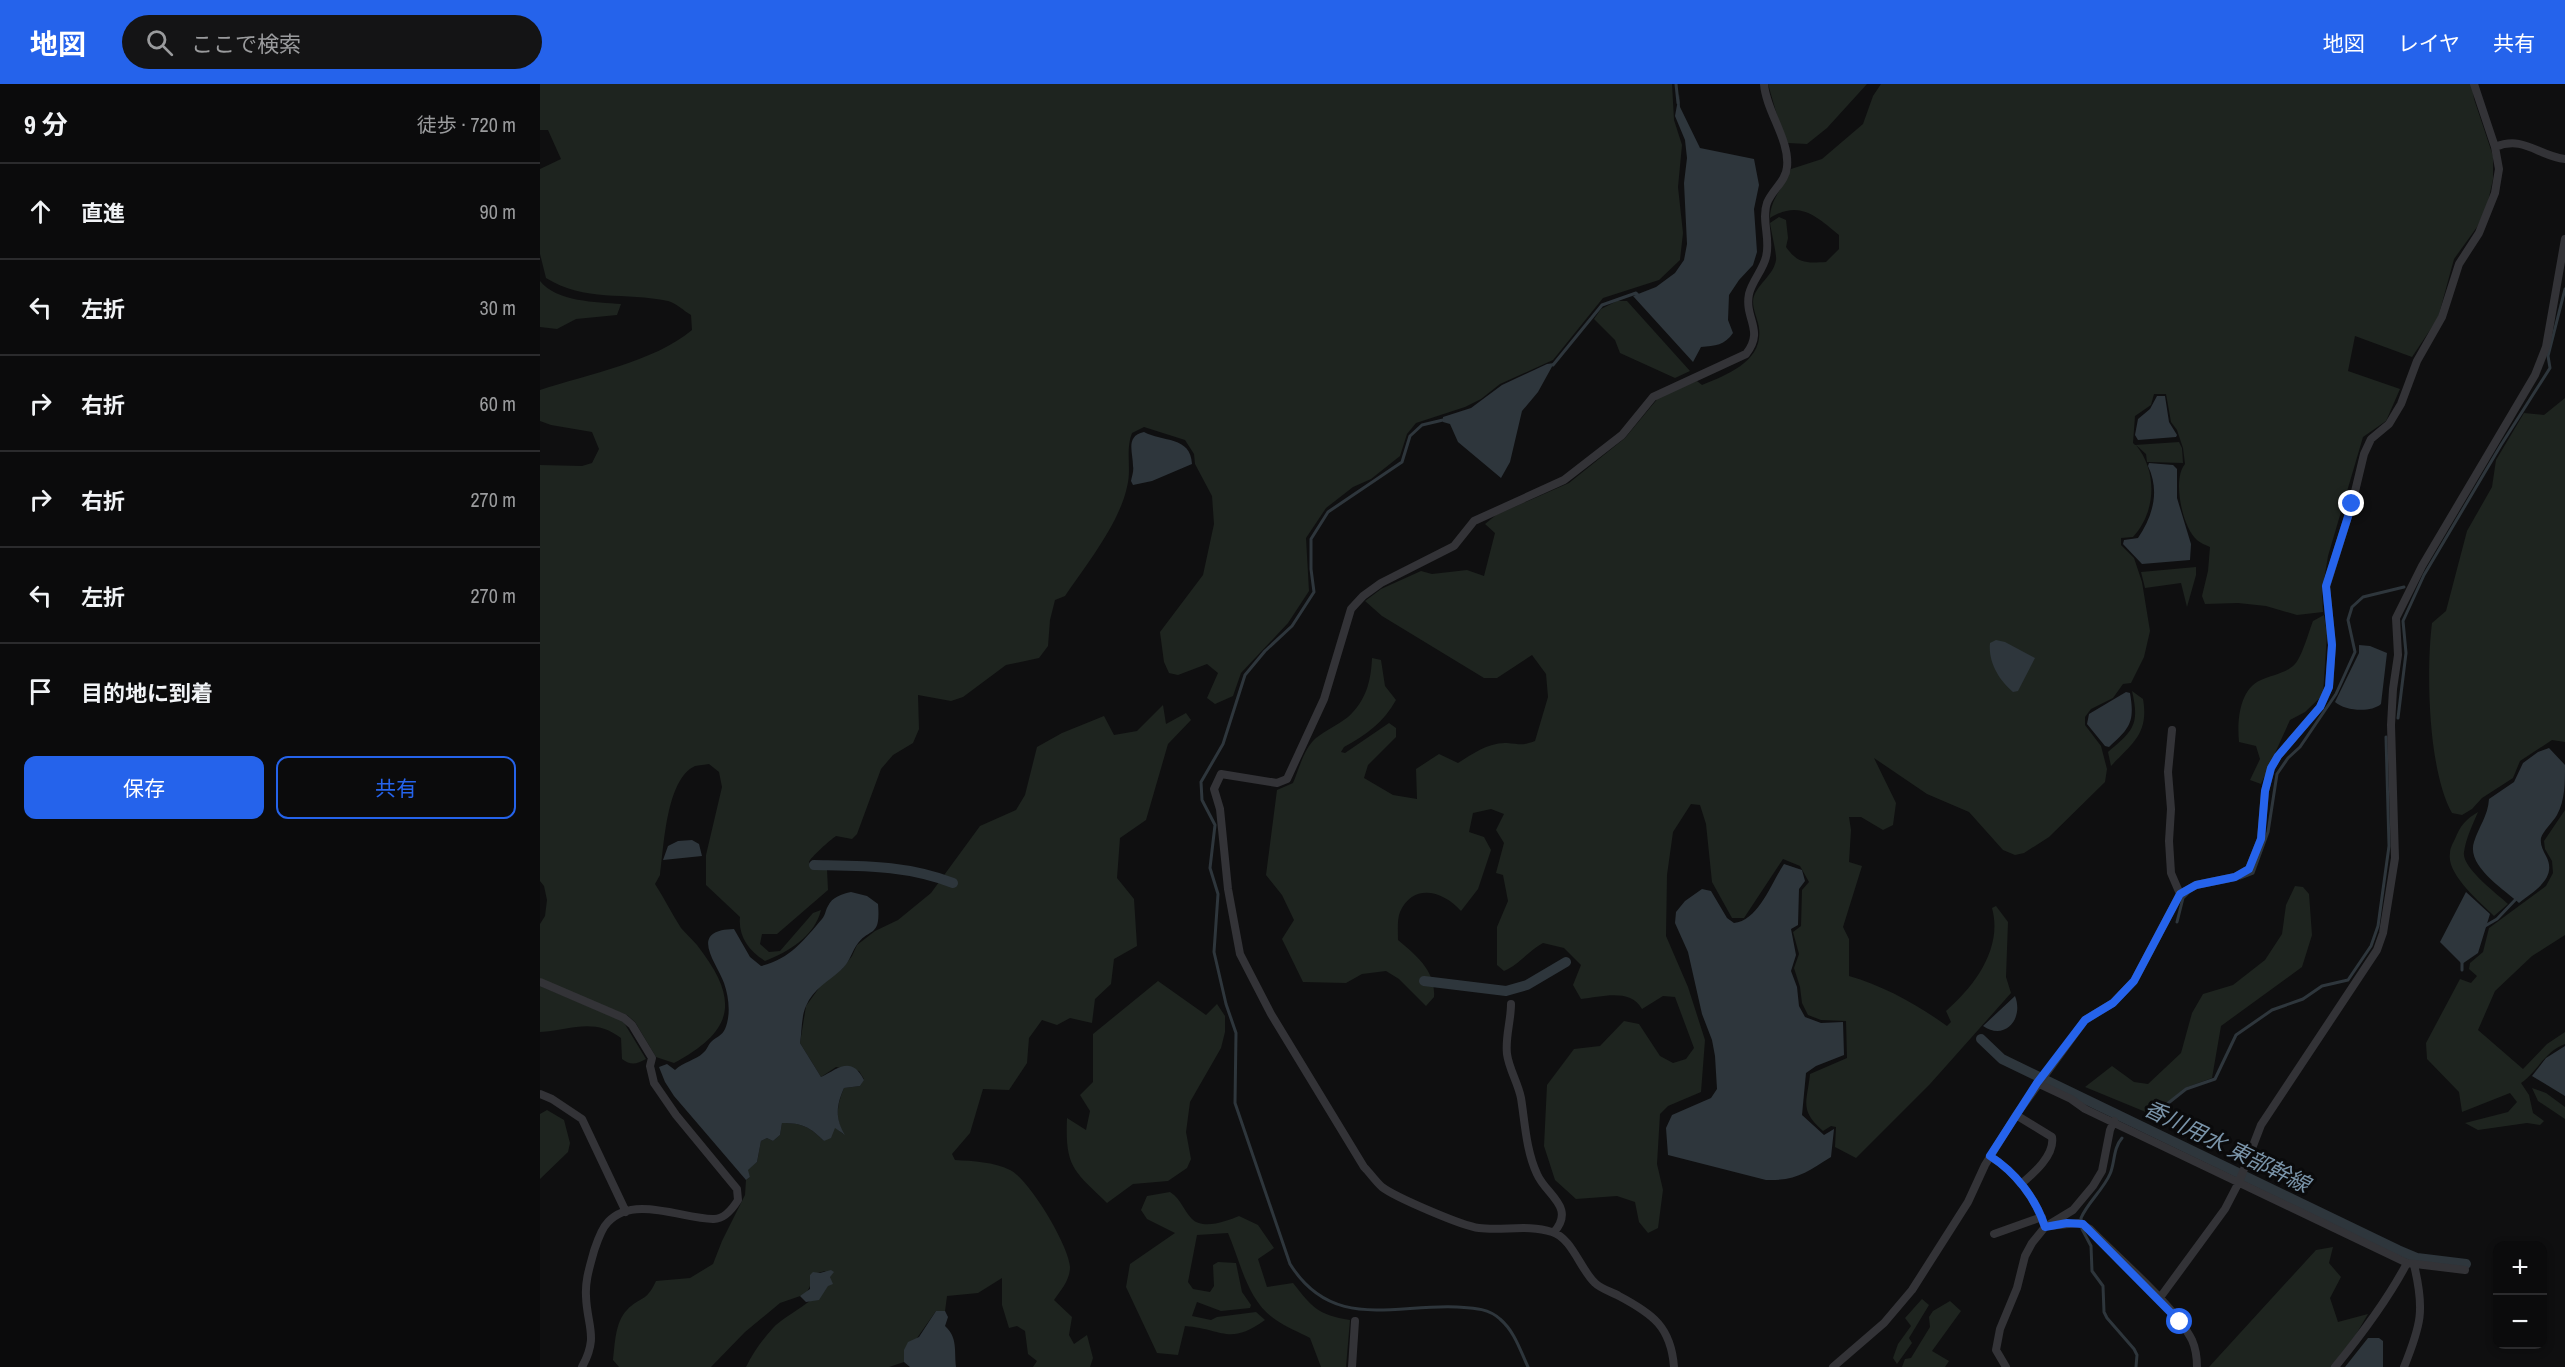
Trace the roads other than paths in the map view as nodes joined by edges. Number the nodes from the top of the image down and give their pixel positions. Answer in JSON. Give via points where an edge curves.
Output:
{"nodes":[{"id":1,"x":1764,"y":84,"type":"edge"},
{"id":2,"x":2474,"y":84,"type":"edge"},
{"id":3,"x":2495,"y":147,"type":"junction"},
{"id":4,"x":2565,"y":159,"type":"edge"},
{"id":5,"x":2565,"y":239,"type":"edge"},
{"id":6,"x":2172,"y":730,"type":"dead end"},
{"id":7,"x":2180,"y":894,"type":"junction"},
{"id":8,"x":540,"y":982,"type":"edge"},
{"id":9,"x":1511,"y":1004,"type":"dead end"},
{"id":10,"x":2040,"y":1080,"type":"junction"},
{"id":11,"x":540,"y":1094,"type":"edge"},
{"id":12,"x":2016,"y":1115,"type":"junction"},
{"id":13,"x":2114,"y":1121,"type":"junction"},
{"id":14,"x":1990,"y":1156,"type":"junction"},
{"id":15,"x":2241,"y":1177,"type":"junction"},
{"id":16,"x":2021,"y":1184,"type":"junction"},
{"id":17,"x":626,"y":1212,"type":"junction"},
{"id":18,"x":2042,"y":1217,"type":"junction"},
{"id":19,"x":2045,"y":1227,"type":"junction"},
{"id":20,"x":1554,"y":1232,"type":"junction"},
{"id":21,"x":1994,"y":1234,"type":"dead end"},
{"id":22,"x":2410,"y":1264,"type":"junction"},
{"id":23,"x":2465,"y":1270,"type":"dead end"},
{"id":24,"x":2159,"y":1299,"type":"junction"},
{"id":25,"x":1355,"y":1321,"type":"dead end"},
{"id":26,"x":582,"y":1367,"type":"edge"},
{"id":27,"x":1352,"y":1367,"type":"edge"},
{"id":28,"x":1674,"y":1367,"type":"edge"},
{"id":29,"x":1833,"y":1367,"type":"edge"},
{"id":30,"x":2006,"y":1367,"type":"edge"},
{"id":31,"x":2197,"y":1367,"type":"edge"},
{"id":32,"x":2336,"y":1367,"type":"edge"},
{"id":33,"x":2404,"y":1367,"type":"edge"}],
"edges":[{"from":1,"to":20,"type":"street","via":[[1785,146],[1787,167],[1767,202],[1767,254],[1749,291],[1756,336],[1753,346],[1746,354],[1653,397],[1622,435],[1564,480],[1474,521],[1454,546],[1363,596],[1351,609],[1324,699],[1287,779],[1277,783],[1221,774],[1214,789],[1240,954],[1271,1014],[1364,1167],[1383,1188],[1457,1222],[1479,1228]]},
{"from":2,"to":3,"type":"street"},
{"from":3,"to":4,"type":"street","via":[[2518,143]]},
{"from":3,"to":7,"type":"street","via":[[2499,169],[2490,209],[2459,264],[2442,317],[2417,362],[2401,404],[2389,424],[2371,439],[2364,454],[2326,586],[2332,645],[2326,695],[2271,768],[2261,839],[2249,869],[2235,877],[2196,885]]},
{"from":5,"to":15,"type":"street","via":[[2546,347],[2535,375],[2422,566],[2396,618],[2398,655],[2391,725],[2396,843],[2383,933],[2367,965],[2261,1125]]},
{"from":6,"to":7,"type":"street","via":[[2169,841],[2171,873]]},
{"from":7,"to":10,"type":"street","via":[[2134,981],[2113,1003],[2085,1020]]},
{"from":8,"to":17,"type":"street","via":[[632,1025],[652,1058],[654,1083],[737,1189],[738,1200],[729,1212],[716,1219],[667,1210]]},
{"from":9,"to":20,"type":"street","via":[[1507,1055],[1521,1096],[1524,1127],[1537,1174],[1562,1212],[1562,1224]]},
{"from":10,"to":12,"type":"street"},
{"from":10,"to":13,"type":"street","via":[[2085,1109]]},
{"from":11,"to":17,"type":"street","via":[[582,1119]]},
{"from":12,"to":14,"type":"street"},
{"from":12,"to":16,"type":"street","via":[[2052,1137],[2054,1145]]},
{"from":13,"to":15,"type":"street"},
{"from":13,"to":19,"type":"street","via":[[2102,1171],[2093,1186],[2073,1209]]},
{"from":14,"to":16,"type":"street","via":[[2006,1166]]},
{"from":14,"to":29,"type":"street","via":[[1968,1202],[1912,1290],[1884,1323]]},
{"from":15,"to":22,"type":"street"},
{"from":15,"to":24,"type":"street","via":[[2225,1209]]},
{"from":16,"to":18,"type":"street"},
{"from":17,"to":26,"type":"street","via":[[608,1222],[597,1242],[586,1298],[592,1341]]},
{"from":18,"to":19,"type":"street"},
{"from":18,"to":21,"type":"street"},
{"from":19,"to":24,"type":"street","via":[[2081,1224]]},
{"from":19,"to":30,"type":"street","via":[[2025,1256],[2000,1329],[1996,1350]]},
{"from":20,"to":28,"type":"street","via":[[1565,1240],[1596,1285],[1642,1309],[1657,1322],[1671,1341]]},
{"from":22,"to":23,"type":"street"},
{"from":22,"to":32,"type":"street"},
{"from":22,"to":33,"type":"street","via":[[2422,1305]]},
{"from":24,"to":31,"type":"street","via":[[2192,1340],[2198,1355]]},
{"from":25,"to":27,"type":"street"}]}
